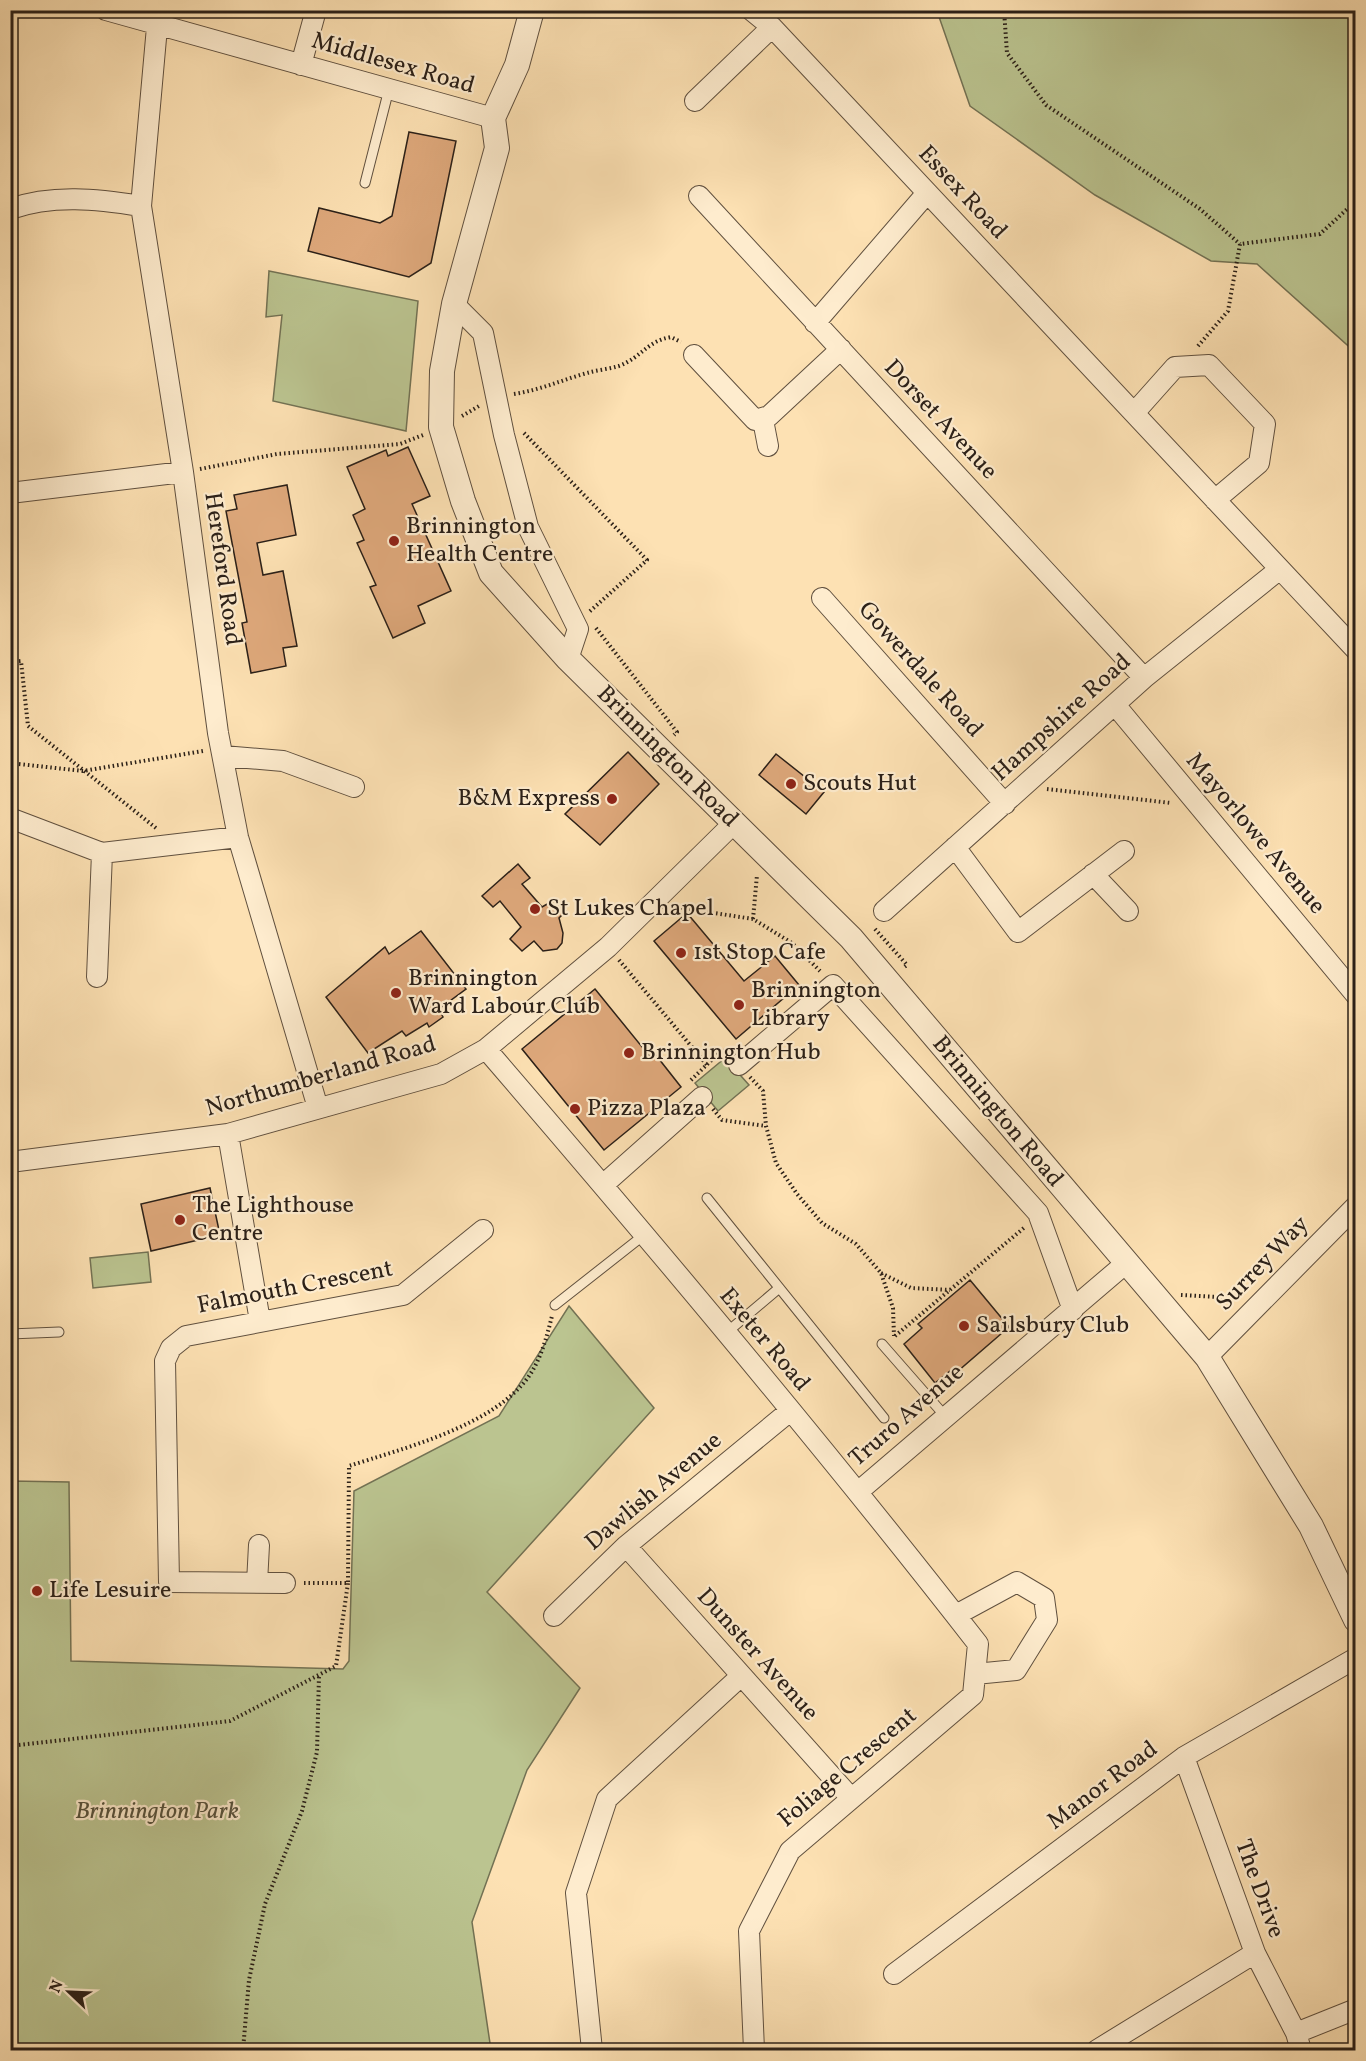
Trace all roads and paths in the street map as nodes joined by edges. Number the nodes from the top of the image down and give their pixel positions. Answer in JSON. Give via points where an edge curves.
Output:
{"nodes":[{"id":1,"x":106,"y":10,"type":"edge"},
{"id":2,"x":316,"y":10,"type":"edge"},
{"id":3,"x":532,"y":10,"type":"edge"},
{"id":4,"x":751,"y":10,"type":"edge"},
{"id":5,"x":1004,"y":10,"type":"edge"},
{"id":6,"x":158,"y":27,"type":"junction"},
{"id":7,"x":772,"y":27,"type":"junction"},
{"id":8,"x":301,"y":65,"type":"junction"},
{"id":9,"x":388,"y":89,"type":"junction"},
{"id":10,"x":695,"y":101,"type":"dead end"},
{"id":11,"x":493,"y":118,"type":"junction"},
{"id":12,"x":365,"y":183,"type":"dead end"},
{"id":13,"x":927,"y":193,"type":"junction"},
{"id":14,"x":699,"y":196,"type":"dead end"},
{"id":15,"x":1356,"y":201,"type":"edge"},
{"id":16,"x":141,"y":206,"type":"junction"},
{"id":17,"x":10,"y":209,"type":"edge"},
{"id":18,"x":1239,"y":244,"type":"junction"},
{"id":19,"x":454,"y":304,"type":"junction"},
{"id":20,"x":815,"y":323,"type":"junction"},
{"id":21,"x":840,"y":350,"type":"junction"},
{"id":22,"x":694,"y":355,"type":"joint"},
{"id":23,"x":1180,"y":367,"type":"junction"},
{"id":24,"x":496,"y":397,"type":"junction"},
{"id":25,"x":1134,"y":413,"type":"junction"},
{"id":26,"x":763,"y":420,"type":"junction"},
{"id":27,"x":441,"y":427,"type":"junction"},
{"id":28,"x":523,"y":431,"type":"dead end"},
{"id":29,"x":768,"y":446,"type":"dead end"},
{"id":30,"x":183,"y":472,"type":"junction"},
{"id":31,"x":10,"y":493,"type":"edge"},
{"id":32,"x":1215,"y":500,"type":"junction"},
{"id":33,"x":1280,"y":569,"type":"junction"},
{"id":34,"x":822,"y":598,"type":"dead end"},
{"id":35,"x":575,"y":625,"type":"junction"},
{"id":36,"x":1356,"y":650,"type":"edge"},
{"id":37,"x":568,"y":659,"type":"junction"},
{"id":38,"x":10,"y":662,"type":"edge"},
{"id":39,"x":1144,"y":678,"type":"junction"},
{"id":40,"x":1116,"y":706,"type":"junction"},
{"id":41,"x":660,"y":750,"type":"junction"},
{"id":42,"x":222,"y":752,"type":"junction"},
{"id":43,"x":10,"y":763,"type":"edge"},
{"id":44,"x":83,"y":771,"type":"junction"},
{"id":45,"x":354,"y":787,"type":"dead end"},
{"id":46,"x":1024,"y":787,"type":"junction"},
{"id":47,"x":1005,"y":804,"type":"junction"},
{"id":48,"x":1198,"y":806,"type":"junction"},
{"id":49,"x":10,"y":818,"type":"edge"},
{"id":50,"x":734,"y":823,"type":"junction"},
{"id":51,"x":238,"y":837,"type":"junction"},
{"id":52,"x":177,"y":844,"type":"junction"},
{"id":53,"x":955,"y":847,"type":"junction"},
{"id":54,"x":760,"y":848,"type":"junction"},
{"id":55,"x":1124,"y":851,"type":"dead end"},
{"id":56,"x":102,"y":853,"type":"junction"},
{"id":57,"x":1093,"y":874,"type":"junction"},
{"id":58,"x":654,"y":903,"type":"junction"},
{"id":59,"x":884,"y":911,"type":"joint"},
{"id":60,"x":1128,"y":911,"type":"dead end"},
{"id":61,"x":753,"y":919,"type":"junction"},
{"id":62,"x":608,"y":947,"type":"junction"},
{"id":63,"x":907,"y":965,"type":"dead end"},
{"id":64,"x":97,"y":977,"type":"dead end"},
{"id":65,"x":833,"y":985,"type":"junction"},
{"id":66,"x":1354,"y":990,"type":"edge"},
{"id":67,"x":486,"y":1049,"type":"junction"},
{"id":68,"x":707,"y":1065,"type":"junction"},
{"id":69,"x":739,"y":1065,"type":"junction"},
{"id":70,"x":702,"y":1097,"type":"junction"},
{"id":71,"x":318,"y":1108,"type":"junction"},
{"id":72,"x":766,"y":1126,"type":"junction"},
{"id":73,"x":228,"y":1134,"type":"junction"},
{"id":74,"x":10,"y":1162,"type":"edge"},
{"id":75,"x":603,"y":1185,"type":"junction"},
{"id":76,"x":706,"y":1198,"type":"dead end"},
{"id":77,"x":1356,"y":1206,"type":"edge"},
{"id":78,"x":1038,"y":1214,"type":"junction"},
{"id":79,"x":483,"y":1230,"type":"dead end"},
{"id":80,"x":645,"y":1235,"type":"junction"},
{"id":81,"x":1125,"y":1264,"type":"junction"},
{"id":82,"x":881,"y":1273,"type":"junction"},
{"id":83,"x":778,"y":1289,"type":"junction"},
{"id":84,"x":951,"y":1290,"type":"junction"},
{"id":85,"x":555,"y":1305,"type":"joint"},
{"id":86,"x":1164,"y":1308,"type":"junction"},
{"id":87,"x":1073,"y":1310,"type":"junction"},
{"id":88,"x":1251,"y":1312,"type":"junction"},
{"id":89,"x":260,"y":1321,"type":"junction"},
{"id":90,"x":59,"y":1332,"type":"dead end"},
{"id":91,"x":726,"y":1333,"type":"junction"},
{"id":92,"x":10,"y":1334,"type":"edge"},
{"id":93,"x":894,"y":1336,"type":"junction"},
{"id":94,"x":882,"y":1344,"type":"joint"},
{"id":95,"x":1207,"y":1357,"type":"junction"},
{"id":96,"x":790,"y":1411,"type":"junction"},
{"id":97,"x":945,"y":1416,"type":"junction"},
{"id":98,"x":884,"y":1418,"type":"dead end"},
{"id":99,"x":859,"y":1491,"type":"junction"},
{"id":100,"x":260,"y":1545,"type":"dead end"},
{"id":101,"x":626,"y":1546,"type":"junction"},
{"id":102,"x":257,"y":1582,"type":"junction"},
{"id":103,"x":285,"y":1583,"type":"joint"},
{"id":104,"x":348,"y":1583,"type":"junction"},
{"id":105,"x":956,"y":1615,"type":"junction"},
{"id":106,"x":554,"y":1616,"type":"dead end"},
{"id":107,"x":1356,"y":1620,"type":"edge"},
{"id":108,"x":1356,"y":1658,"type":"edge"},
{"id":109,"x":975,"y":1674,"type":"junction"},
{"id":110,"x":319,"y":1675,"type":"junction"},
{"id":111,"x":740,"y":1677,"type":"junction"},
{"id":112,"x":10,"y":1746,"type":"edge"},
{"id":113,"x":1184,"y":1757,"type":"junction"},
{"id":114,"x":850,"y":1797,"type":"junction"},
{"id":115,"x":1255,"y":1953,"type":"junction"},
{"id":116,"x":894,"y":1974,"type":"dead end"},
{"id":117,"x":1356,"y":2009,"type":"edge"},
{"id":118,"x":1298,"y":2042,"type":"edge"},
{"id":119,"x":243,"y":2050,"type":"edge"},
{"id":120,"x":592,"y":2050,"type":"edge"},
{"id":121,"x":754,"y":2050,"type":"edge"},
{"id":122,"x":1098,"y":2050,"type":"edge"}],
"edges":[{"from":1,"to":6,"type":"street","name":"Middlesex Road"},
{"from":2,"to":8,"type":"street"},
{"from":3,"to":11,"type":"street","via":[[517,66]]},
{"from":4,"to":7,"type":"street","name":"Essex Road"},
{"from":5,"to":18,"type":"path","via":[[1007,53],[1046,105],[1200,209]]},
{"from":6,"to":8,"type":"street","name":"Middlesex Road"},
{"from":6,"to":16,"type":"street","name":"Hereford Road"},
{"from":7,"to":10,"type":"street"},
{"from":7,"to":13,"type":"street","name":"Essex Road"},
{"from":8,"to":9,"type":"street","name":"Middlesex Road"},
{"from":9,"to":11,"type":"street","name":"Middlesex Road"},
{"from":9,"to":12,"type":"lane"},
{"from":11,"to":19,"type":"street","name":"Brinnington Road","via":[[496,148]]},
{"from":13,"to":20,"type":"street"},
{"from":13,"to":25,"type":"street","name":"Essex Road"},
{"from":14,"to":20,"type":"street","name":"Dorset Avenue"},
{"from":15,"to":18,"type":"path","via":[[1320,234]]},
{"from":16,"to":17,"type":"street","via":[[86,197],[28,203]]},
{"from":16,"to":30,"type":"street","name":"Hereford Road"},
{"from":18,"to":23,"type":"path","via":[[1228,311]]},
{"from":19,"to":24,"type":"street","via":[[483,333]]},
{"from":19,"to":27,"type":"street","name":"Brinnington Road","via":[[442,370]]},
{"from":20,"to":21,"type":"street","name":"Dorset Avenue"},
{"from":21,"to":26,"type":"street"},
{"from":21,"to":39,"type":"street","name":"Dorset Avenue"},
{"from":22,"to":24,"type":"path","via":[[671,337],[655,340],[641,354],[619,366],[539,390]]},
{"from":22,"to":26,"type":"street","via":[[755,420]]},
{"from":23,"to":25,"type":"street","via":[[1175,367]]},
{"from":23,"to":32,"type":"street","via":[[1209,365],[1265,424],[1259,463]]},
{"from":24,"to":27,"type":"path"},
{"from":24,"to":35,"type":"street","via":[[528,526]]},
{"from":25,"to":32,"type":"street","name":"Essex Road"},
{"from":26,"to":29,"type":"street"},
{"from":27,"to":30,"type":"path","via":[[400,444],[277,454]]},
{"from":27,"to":37,"type":"street","name":"Brinnington Road","via":[[463,501],[491,573]]},
{"from":28,"to":35,"type":"path","via":[[646,560]]},
{"from":30,"to":31,"type":"street"},
{"from":30,"to":42,"type":"street","name":"Hereford Road"},
{"from":32,"to":33,"type":"street","name":"Essex Road"},
{"from":33,"to":36,"type":"street","name":"Essex Road"},
{"from":33,"to":39,"type":"street","name":"Hampshire Road"},
{"from":34,"to":47,"type":"street","name":"Gowerdale Road"},
{"from":35,"to":37,"type":"street","via":[[578,629]]},
{"from":35,"to":41,"type":"path","via":[[590,624],[598,630],[677,732]]},
{"from":37,"to":41,"type":"street","name":"Brinnington Road"},
{"from":38,"to":44,"type":"path","via":[[21,661],[28,726]]},
{"from":39,"to":40,"type":"street","name":"Hampshire Road"},
{"from":40,"to":46,"type":"street","name":"Hampshire Road"},
{"from":40,"to":48,"type":"street","name":"Mayorlowe Avenue"},
{"from":41,"to":50,"type":"street","name":"Brinnington Road"},
{"from":42,"to":44,"type":"path"},
{"from":42,"to":45,"type":"street","via":[[283,761]]},
{"from":42,"to":51,"type":"street","name":"Hereford Road"},
{"from":43,"to":44,"type":"path"},
{"from":44,"to":52,"type":"path"},
{"from":46,"to":47,"type":"street","name":"Hampshire Road"},
{"from":46,"to":48,"type":"path"},
{"from":47,"to":53,"type":"street","name":"Hampshire Road"},
{"from":48,"to":66,"type":"street","name":"Mayorlowe Avenue"},
{"from":49,"to":56,"type":"street"},
{"from":50,"to":54,"type":"street","name":"Brinnington Road"},
{"from":50,"to":58,"type":"street","name":"Northumberland Road"},
{"from":51,"to":52,"type":"street"},
{"from":51,"to":71,"type":"street","name":"Hereford Road"},
{"from":52,"to":56,"type":"street"},
{"from":53,"to":57,"type":"street","via":[[1018,932]]},
{"from":53,"to":59,"type":"street","name":"Hampshire Road"},
{"from":54,"to":61,"type":"path"},
{"from":54,"to":81,"type":"street","name":"Brinnington Road","via":[[850,938]]},
{"from":55,"to":57,"type":"street"},
{"from":56,"to":64,"type":"street"},
{"from":57,"to":60,"type":"street"},
{"from":58,"to":61,"type":"path"},
{"from":58,"to":62,"type":"street","name":"Northumberland Road"},
{"from":59,"to":63,"type":"path","via":[[875,919],[875,928]]},
{"from":61,"to":65,"type":"path","via":[[792,943]]},
{"from":62,"to":67,"type":"street","name":"Northumberland Road"},
{"from":62,"to":68,"type":"path"},
{"from":65,"to":69,"type":"street"},
{"from":65,"to":78,"type":"street"},
{"from":67,"to":71,"type":"street","name":"Northumberland Road","via":[[441,1074]]},
{"from":67,"to":75,"type":"street","name":"Exeter Road"},
{"from":68,"to":69,"type":"path","via":[[723,1049]]},
{"from":68,"to":70,"type":"path","via":[[688,1082]]},
{"from":69,"to":72,"type":"path","via":[[763,1090]]},
{"from":70,"to":72,"type":"path","via":[[722,1120]]},
{"from":70,"to":75,"type":"street"},
{"from":71,"to":73,"type":"street","name":"Northumberland Road"},
{"from":72,"to":82,"type":"path","via":[[776,1163],[797,1194],[822,1223],[856,1244]]},
{"from":73,"to":74,"type":"street","name":"Northumberland Road"},
{"from":73,"to":89,"type":"street"},
{"from":75,"to":80,"type":"street","name":"Exeter Road"},
{"from":76,"to":83,"type":"lane"},
{"from":77,"to":88,"type":"street","name":"Surrey Way"},
{"from":78,"to":84,"type":"path"},
{"from":78,"to":87,"type":"street"},
{"from":79,"to":89,"type":"street","name":"Falmouth Crescent","via":[[403,1295]]},
{"from":80,"to":85,"type":"lane"},
{"from":80,"to":91,"type":"street","name":"Exeter Road"},
{"from":81,"to":86,"type":"street","name":"Brinnington Road"},
{"from":81,"to":87,"type":"street","name":"Truro Avenue"},
{"from":82,"to":84,"type":"path","via":[[911,1288]]},
{"from":82,"to":93,"type":"path","via":[[893,1308]]},
{"from":83,"to":91,"type":"lane"},
{"from":83,"to":98,"type":"lane"},
{"from":84,"to":93,"type":"path"},
{"from":85,"to":104,"type":"path","via":[[544,1347],[529,1377],[499,1404],[453,1431],[349,1466]]},
{"from":86,"to":88,"type":"path","via":[[1178,1295],[1236,1298]]},
{"from":86,"to":95,"type":"street","name":"Brinnington Road"},
{"from":87,"to":97,"type":"street","name":"Truro Avenue"},
{"from":88,"to":95,"type":"street","name":"Surrey Way"},
{"from":89,"to":102,"type":"street","name":"Falmouth Crescent","via":[[186,1336],[171,1348],[165,1361],[169,1582]]},
{"from":90,"to":92,"type":"lane"},
{"from":91,"to":96,"type":"street","name":"Exeter Road"},
{"from":93,"to":94,"type":"path"},
{"from":94,"to":97,"type":"lane"},
{"from":95,"to":107,"type":"street","name":"Brinnington Road","via":[[1311,1526]]},
{"from":96,"to":99,"type":"street","name":"Exeter Road"},
{"from":96,"to":101,"type":"street","name":"Dawlish Avenue"},
{"from":97,"to":99,"type":"street","name":"Truro Avenue"},
{"from":99,"to":105,"type":"street","name":"Exeter Road"},
{"from":100,"to":102,"type":"street"},
{"from":101,"to":106,"type":"street","name":"Dawlish Avenue"},
{"from":101,"to":111,"type":"street","name":"Dunster Avenue"},
{"from":102,"to":103,"type":"street"},
{"from":103,"to":104,"type":"path"},
{"from":104,"to":110,"type":"path","via":[[336,1666]]},
{"from":105,"to":109,"type":"street","name":"Exeter Road","via":[[978,1644]]},
{"from":105,"to":109,"type":"street","via":[[1017,1582],[1044,1599],[1047,1620],[1016,1670]]},
{"from":108,"to":113,"type":"street","name":"Manor Road"},
{"from":109,"to":114,"type":"street","name":"Foliage Crescent","via":[[974,1695]]},
{"from":110,"to":112,"type":"path","via":[[230,1721]]},
{"from":110,"to":119,"type":"path","via":[[317,1752],[302,1811],[265,1904],[249,1980]]},
{"from":111,"to":114,"type":"street","name":"Dunster Avenue"},
{"from":111,"to":120,"type":"street","via":[[608,1799],[576,1893]]},
{"from":113,"to":115,"type":"street","name":"The Drive"},
{"from":113,"to":116,"type":"street","name":"Manor Road"},
{"from":114,"to":121,"type":"street","name":"Foliage Crescent","via":[[790,1851],[749,1931]]},
{"from":115,"to":118,"type":"street","name":"The Drive"},
{"from":115,"to":122,"type":"street"},
{"from":117,"to":118,"type":"street"}]}
